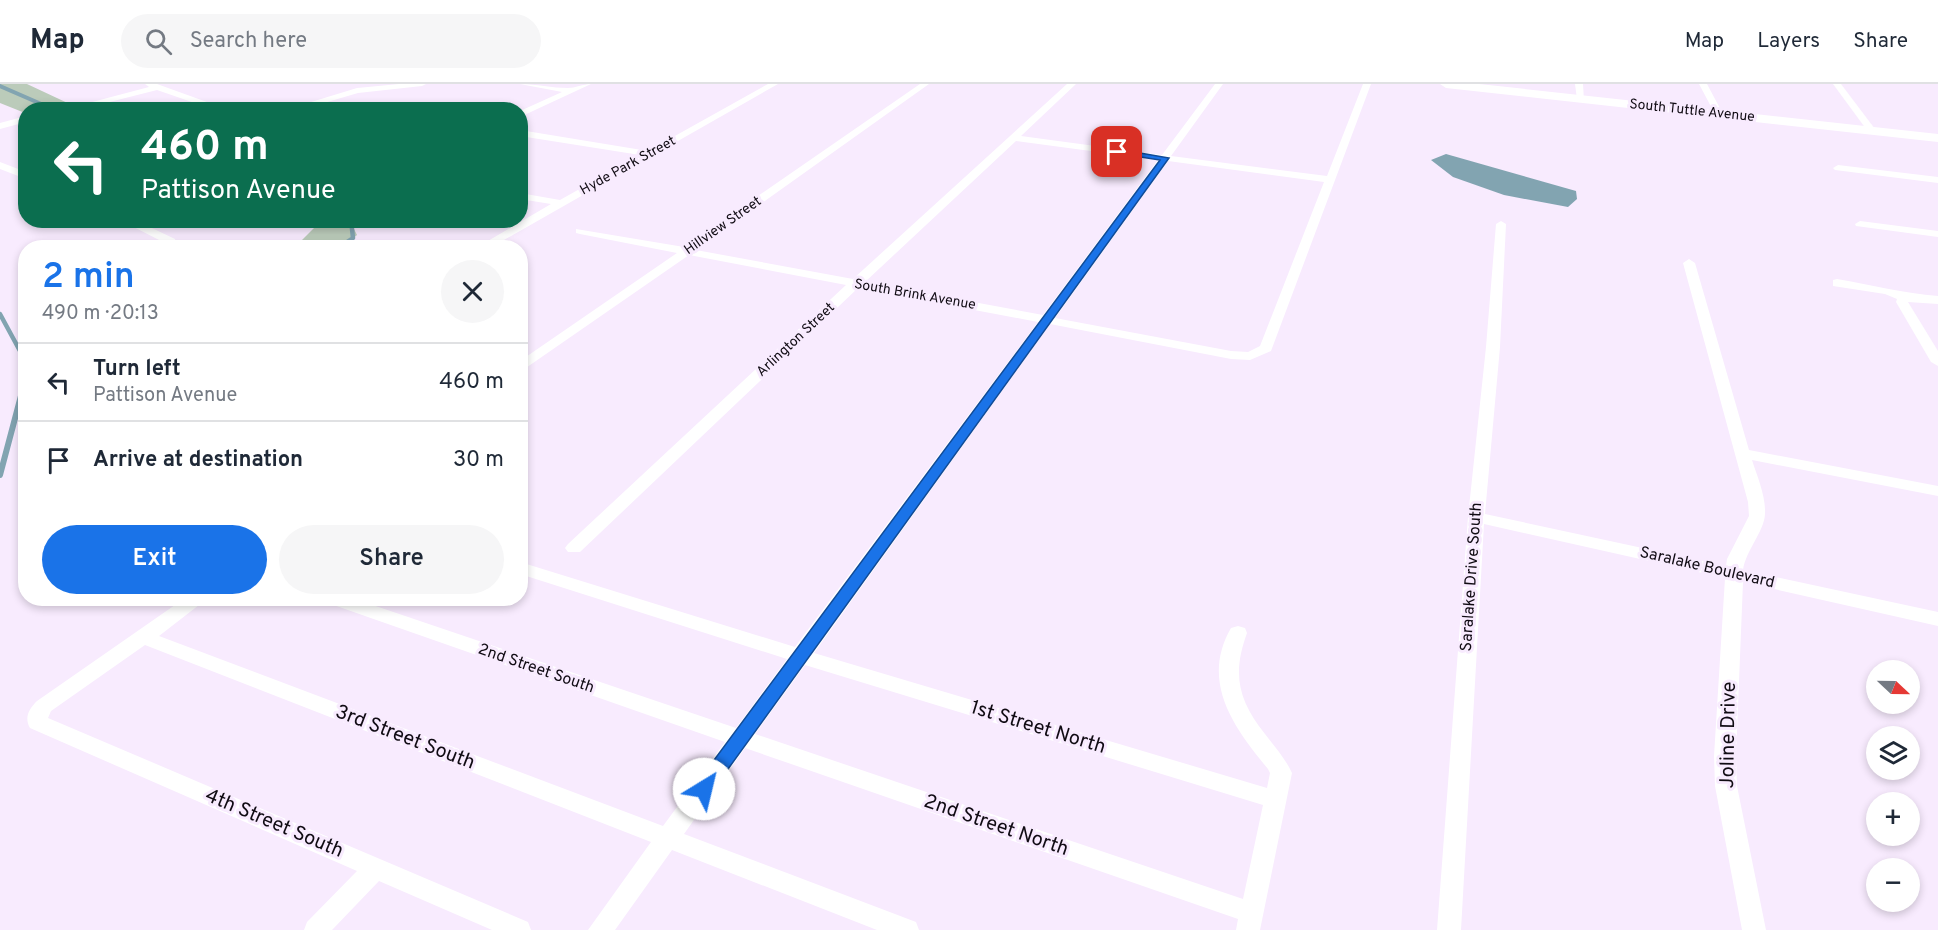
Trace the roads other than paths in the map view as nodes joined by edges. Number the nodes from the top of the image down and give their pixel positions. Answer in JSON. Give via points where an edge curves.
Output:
{"nodes":[{"id":1,"x":422,"y":84,"type":"edge"},
{"id":2,"x":524,"y":84,"type":"edge"},
{"id":3,"x":587,"y":84,"type":"edge"},
{"id":4,"x":774,"y":84,"type":"edge"},
{"id":5,"x":925,"y":84,"type":"edge"},
{"id":6,"x":1072,"y":84,"type":"edge"},
{"id":7,"x":1220,"y":84,"type":"edge"},
{"id":8,"x":1367,"y":84,"type":"edge"},
{"id":9,"x":1446,"y":84,"type":"edge"},
{"id":10,"x":1490,"y":84,"type":"edge"},
{"id":11,"x":1703,"y":84,"type":"edge"},
{"id":12,"x":1837,"y":84,"type":"edge"},
{"id":13,"x":153,"y":86,"type":"edge"},
{"id":14,"x":571,"y":91,"type":"junction"},
{"id":15,"x":1580,"y":92,"type":"edge"},
{"id":16,"x":93,"y":102,"type":"edge"},
{"id":17,"x":201,"y":102,"type":"edge"},
{"id":18,"x":318,"y":102,"type":"edge"},
{"id":19,"x":528,"y":110,"type":"edge"},
{"id":20,"x":1717,"y":111,"type":"junction"},
{"id":21,"x":18,"y":121,"type":"edge"},
{"id":22,"x":0,"y":126,"type":"edge"},
{"id":23,"x":1870,"y":128,"type":"junction"},
{"id":24,"x":1938,"y":133,"type":"edge"},
{"id":25,"x":528,"y":134,"type":"edge"},
{"id":26,"x":1014,"y":138,"type":"junction"},
{"id":27,"x":1938,"y":138,"type":"edge"},
{"id":28,"x":649,"y":154,"type":"junction"},
{"id":29,"x":1165,"y":158,"type":"junction"},
{"id":30,"x":0,"y":165,"type":"edge"},
{"id":31,"x":1838,"y":168,"type":"dead end"},
{"id":32,"x":18,"y":173,"type":"edge"},
{"id":33,"x":1331,"y":180,"type":"junction"},
{"id":34,"x":1938,"y":180,"type":"edge"},
{"id":35,"x":528,"y":197,"type":"edge"},
{"id":36,"x":561,"y":203,"type":"junction"},
{"id":37,"x":528,"y":222,"type":"edge"},
{"id":38,"x":1501,"y":224,"type":"dead end"},
{"id":39,"x":1860,"y":224,"type":"dead end"},
{"id":40,"x":143,"y":228,"type":"edge"},
{"id":41,"x":517,"y":228,"type":"edge"},
{"id":42,"x":580,"y":231,"type":"dead end"},
{"id":43,"x":1938,"y":234,"type":"edge"},
{"id":44,"x":169,"y":240,"type":"edge"},
{"id":45,"x":495,"y":240,"type":"edge"},
{"id":46,"x":686,"y":251,"type":"junction"},
{"id":47,"x":1689,"y":263,"type":"dead end"},
{"id":48,"x":1837,"y":283,"type":"dead end"},
{"id":49,"x":855,"y":284,"type":"junction"},
{"id":50,"x":1904,"y":297,"type":"junction"},
{"id":51,"x":1938,"y":300,"type":"edge"},
{"id":52,"x":1048,"y":319,"type":"junction"},
{"id":53,"x":528,"y":362,"type":"edge"},
{"id":54,"x":1938,"y":362,"type":"edge"},
{"id":55,"x":1742,"y":453,"type":"junction"},
{"id":56,"x":1938,"y":491,"type":"edge"},
{"id":57,"x":1476,"y":517,"type":"junction"},
{"id":58,"x":574,"y":548,"type":"dead end"},
{"id":59,"x":528,"y":571,"type":"edge"},
{"id":60,"x":1734,"y":574,"type":"junction"},
{"id":61,"x":188,"y":606,"type":"edge"},
{"id":62,"x":354,"y":606,"type":"edge"},
{"id":63,"x":1938,"y":619,"type":"edge"},
{"id":64,"x":1238,"y":633,"type":"dead end"},
{"id":65,"x":143,"y":637,"type":"junction"},
{"id":66,"x":800,"y":656,"type":"junction"},
{"id":67,"x":740,"y":739,"type":"junction"},
{"id":68,"x":1276,"y":800,"type":"junction"},
{"id":69,"x":667,"y":839,"type":"junction"},
{"id":70,"x":376,"y":868,"type":"junction"},
{"id":71,"x":1250,"y":921,"type":"edge"},
{"id":72,"x":316,"y":930,"type":"edge"},
{"id":73,"x":519,"y":930,"type":"edge"},
{"id":74,"x":600,"y":930,"type":"edge"},
{"id":75,"x":907,"y":930,"type":"edge"},
{"id":76,"x":1449,"y":930,"type":"edge"},
{"id":77,"x":1754,"y":930,"type":"edge"}],
"edges":[{"from":1,"to":18,"type":"street","via":[[357,91]]},
{"from":2,"to":14,"type":"street"},
{"from":3,"to":14,"type":"street"},
{"from":4,"to":28,"type":"street","name":"Hyde Park Street"},
{"from":5,"to":46,"type":"street","name":"Hillview Street"},
{"from":6,"to":26,"type":"street","name":"Arlington Street"},
{"from":7,"to":29,"type":"street"},
{"from":8,"to":33,"type":"street"},
{"from":9,"to":15,"type":"main road","name":"South Tuttle Avenue"},
{"from":10,"to":15,"type":"main road","name":"South Tuttle Avenue"},
{"from":11,"to":20,"type":"street"},
{"from":12,"to":23,"type":"street"},
{"from":13,"to":16,"type":"street"},
{"from":13,"to":17,"type":"street"},
{"from":14,"to":19,"type":"street"},
{"from":15,"to":20,"type":"main road","name":"South Tuttle Avenue"},
{"from":20,"to":23,"type":"main road","name":"South Tuttle Avenue"},
{"from":21,"to":22,"type":"street"},
{"from":23,"to":24,"type":"main road","name":"South Tuttle Avenue"},
{"from":23,"to":27,"type":"main road","name":"South Tuttle Avenue"},
{"from":25,"to":28,"type":"street"},
{"from":26,"to":29,"type":"street"},
{"from":26,"to":49,"type":"street","name":"Arlington Street"},
{"from":28,"to":36,"type":"street","name":"Hyde Park Street"},
{"from":29,"to":33,"type":"street"},
{"from":29,"to":52,"type":"street"},
{"from":30,"to":32,"type":"street"},
{"from":31,"to":34,"type":"street"},
{"from":33,"to":52,"type":"street","name":"South Brink Avenue","via":[[1266,348],[1250,356]]},
{"from":35,"to":36,"type":"street"},
{"from":36,"to":37,"type":"street","name":"Hyde Park Street"},
{"from":38,"to":57,"type":"street","name":"Saralake Drive South"},
{"from":39,"to":43,"type":"street"},
{"from":40,"to":44,"type":"street"},
{"from":41,"to":45,"type":"street","name":"Hyde Park Street"},
{"from":42,"to":46,"type":"street","name":"South Brink Avenue"},
{"from":46,"to":49,"type":"street","name":"South Brink Avenue"},
{"from":46,"to":53,"type":"street","name":"Hillview Street"},
{"from":47,"to":55,"type":"street","name":"Joline Drive"},
{"from":48,"to":50,"type":"street"},
{"from":49,"to":52,"type":"street","name":"South Brink Avenue"},
{"from":49,"to":58,"type":"street","name":"Arlington Street"},
{"from":50,"to":51,"type":"street"},
{"from":50,"to":54,"type":"street","via":[[1902,302]]},
{"from":52,"to":66,"type":"street"},
{"from":55,"to":56,"type":"street"},
{"from":55,"to":60,"type":"street","name":"Joline Drive","via":[[1757,516],[1736,559]]},
{"from":57,"to":60,"type":"street","name":"Saralake Boulevard"},
{"from":57,"to":76,"type":"street","name":"Saralake Drive South"},
{"from":59,"to":66,"type":"street","name":"1st Street North"},
{"from":60,"to":63,"type":"street","name":"Saralake Boulevard"},
{"from":60,"to":77,"type":"street","name":"Joline Drive","via":[[1726,786]]},
{"from":61,"to":65,"type":"street"},
{"from":62,"to":67,"type":"street","name":"2nd Street South"},
{"from":64,"to":68,"type":"street","via":[[1228,663],[1229,685],[1242,720],[1281,772]]},
{"from":65,"to":69,"type":"street","name":"3rd Street South"},
{"from":65,"to":70,"type":"street","name":"4th Street South","via":[[38,712],[37,722]]},
{"from":66,"to":67,"type":"street"},
{"from":66,"to":68,"type":"street","name":"1st Street North"},
{"from":67,"to":69,"type":"street"},
{"from":67,"to":71,"type":"street","name":"2nd Street North"},
{"from":68,"to":71,"type":"street"},
{"from":69,"to":74,"type":"street"},
{"from":69,"to":75,"type":"street","name":"3rd Street South"},
{"from":70,"to":72,"type":"street"},
{"from":70,"to":73,"type":"street","name":"4th Street South"}]}
